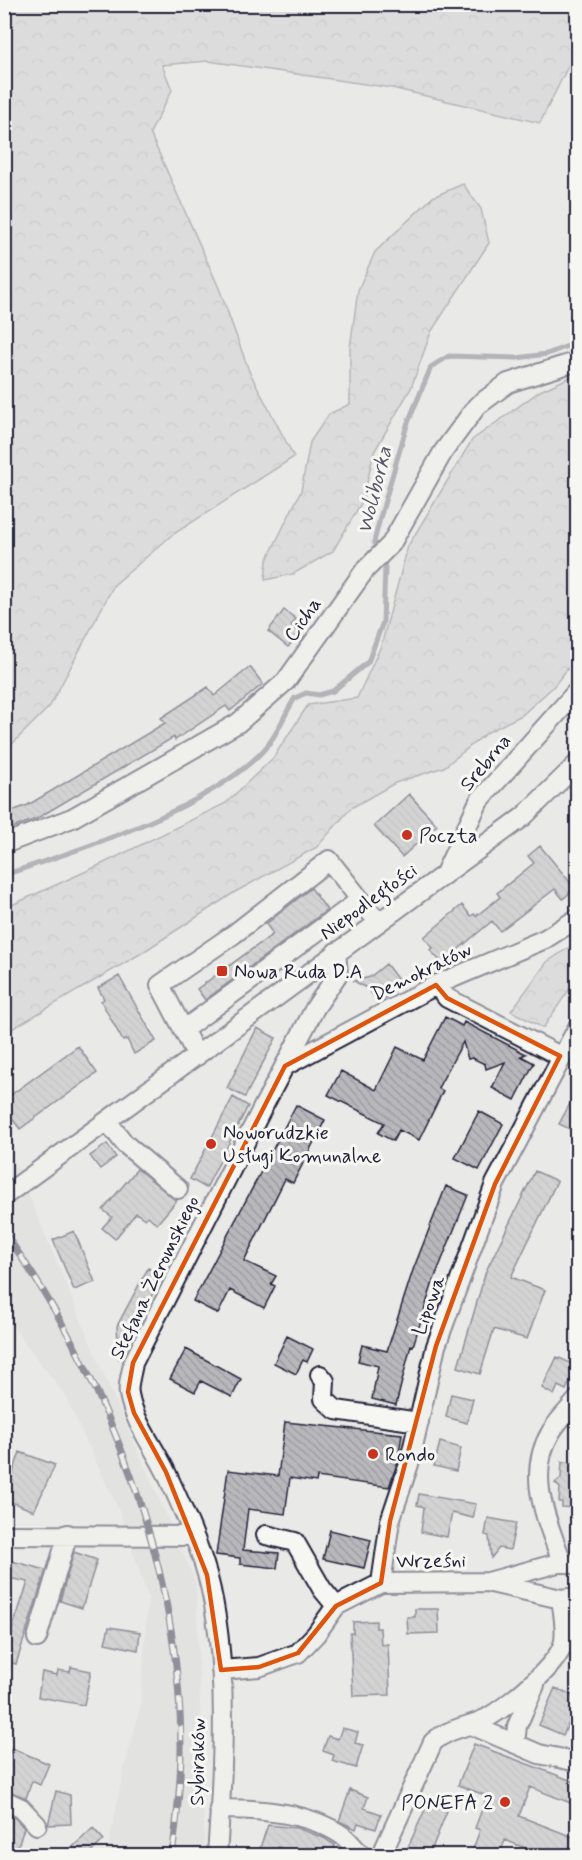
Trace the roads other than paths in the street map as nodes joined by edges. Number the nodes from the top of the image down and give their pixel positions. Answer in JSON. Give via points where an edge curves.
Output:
{"nodes":[{"id":1,"x":578,"y":361,"type":"edge"},
{"id":2,"x":578,"y":690,"type":"edge"},
{"id":3,"x":578,"y":763,"type":"edge"},
{"id":4,"x":4,"y":844,"type":"edge"},
{"id":5,"x":444,"y":874,"type":"junction"},
{"id":6,"x":360,"y":900,"type":"junction"},
{"id":7,"x":578,"y":918,"type":"edge"},
{"id":8,"x":378,"y":922,"type":"junction"},
{"id":9,"x":336,"y":952,"type":"junction"},
{"id":10,"x":269,"y":966,"type":"junction"},
{"id":11,"x":436,"y":986,"type":"junction"},
{"id":12,"x":287,"y":990,"type":"junction"},
{"id":13,"x":578,"y":1027,"type":"edge"},
{"id":14,"x":183,"y":1030,"type":"junction"},
{"id":15,"x":196,"y":1056,"type":"junction"},
{"id":16,"x":560,"y":1056,"type":"junction"},
{"id":17,"x":285,"y":1066,"type":"junction"},
{"id":18,"x":107,"y":1121,"type":"junction"},
{"id":19,"x":178,"y":1188,"type":"dead end"},
{"id":20,"x":4,"y":1196,"type":"edge"},
{"id":21,"x":320,"y":1375,"type":"dead end"},
{"id":22,"x":578,"y":1399,"type":"edge"},
{"id":23,"x":419,"y":1422,"type":"junction"},
{"id":24,"x":68,"y":1534,"type":"junction"},
{"id":25,"x":4,"y":1535,"type":"edge"},
{"id":26,"x":266,"y":1535,"type":"dead end"},
{"id":27,"x":194,"y":1536,"type":"junction"},
{"id":28,"x":570,"y":1564,"type":"edge"},
{"id":29,"x":488,"y":1582,"type":"junction"},
{"id":30,"x":381,"y":1583,"type":"junction"},
{"id":31,"x":569,"y":1598,"type":"edge"},
{"id":32,"x":336,"y":1606,"type":"junction"},
{"id":33,"x":37,"y":1638,"type":"dead end"},
{"id":34,"x":221,"y":1670,"type":"junction"},
{"id":35,"x":540,"y":1676,"type":"junction"},
{"id":36,"x":471,"y":1725,"type":"junction"},
{"id":37,"x":515,"y":1743,"type":"junction"},
{"id":38,"x":578,"y":1762,"type":"edge"},
{"id":39,"x":4,"y":1800,"type":"edge"},
{"id":40,"x":219,"y":1809,"type":"junction"},
{"id":41,"x":37,"y":1825,"type":"dead end"},
{"id":42,"x":217,"y":1856,"type":"edge"},
{"id":43,"x":363,"y":1856,"type":"edge"},
{"id":44,"x":381,"y":1856,"type":"edge"}],
"edges":[{"from":1,"to":4,"type":"street","name":"Cicha","via":[[508,383],[477,405],[443,452],[391,544],[365,570],[286,681],[238,723],[72,818]]},
{"from":2,"to":5,"type":"street","name":"Srebrna","via":[[478,801]]},
{"from":3,"to":5,"type":"street","name":"Niepodległości","via":[[523,817]]},
{"from":5,"to":8,"type":"street","name":"Niepodległości"},
{"from":6,"to":8,"type":"street"},
{"from":6,"to":10,"type":"street"},
{"from":6,"to":14,"type":"street","via":[[329,860],[220,953],[160,985]]},
{"from":7,"to":11,"type":"street","name":"Demokratów","via":[[544,939]]},
{"from":8,"to":9,"type":"street","name":"Niepodległości"},
{"from":9,"to":12,"type":"street","name":"Niepodległości"},
{"from":9,"to":17,"type":"street","name":"Stefana Żeromskiego","via":[[338,974]]},
{"from":10,"to":12,"type":"street"},
{"from":10,"to":14,"type":"street"},
{"from":11,"to":16,"type":"street","via":[[447,998]]},
{"from":11,"to":17,"type":"street","name":"Demokratów"},
{"from":12,"to":15,"type":"street","name":"Niepodległości"},
{"from":13,"to":16,"type":"street","name":"Lipowa"},
{"from":14,"to":15,"type":"street"},
{"from":15,"to":18,"type":"street","name":"Niepodległości"},
{"from":16,"to":23,"type":"street","name":"Lipowa","via":[[495,1184],[436,1346]]},
{"from":17,"to":27,"type":"street","name":"Stefana Żeromskiego","via":[[133,1363],[128,1392],[134,1413]]},
{"from":18,"to":19,"type":"street","via":[[125,1144]]},
{"from":18,"to":20,"type":"street","name":"Niepodległości"},
{"from":21,"to":23,"type":"street","via":[[324,1399],[336,1410]]},
{"from":22,"to":28,"type":"street","via":[[551,1432],[539,1459],[539,1494]]},
{"from":23,"to":30,"type":"street","name":"Lipowa","via":[[390,1521]]},
{"from":24,"to":25,"type":"street"},
{"from":24,"to":27,"type":"street"},
{"from":24,"to":33,"type":"street"},
{"from":26,"to":32,"type":"street","via":[[296,1542]]},
{"from":27,"to":34,"type":"street","name":"Stefana Żeromskiego","via":[[207,1575]]},
{"from":28,"to":29,"type":"street","name":"Wrześni"},
{"from":29,"to":30,"type":"street","name":"Wrześni"},
{"from":29,"to":31,"type":"street"},
{"from":30,"to":32,"type":"street","name":"Wrześni"},
{"from":31,"to":35,"type":"street","via":[[564,1643]]},
{"from":32,"to":34,"type":"street","name":"Wrześni","via":[[298,1653],[259,1667]]},
{"from":34,"to":40,"type":"street","name":"Sybiraków"},
{"from":35,"to":36,"type":"street","via":[[501,1709]]},
{"from":35,"to":37,"type":"street","via":[[517,1726]]},
{"from":36,"to":37,"type":"street"},
{"from":36,"to":44,"type":"street","via":[[443,1733],[433,1742]]},
{"from":37,"to":38,"type":"street","via":[[539,1754]]},
{"from":39,"to":41,"type":"street","via":[[21,1808]]},
{"from":40,"to":42,"type":"street","name":"Sybiraków"},
{"from":40,"to":43,"type":"street","via":[[254,1809],[326,1826]]}]}
